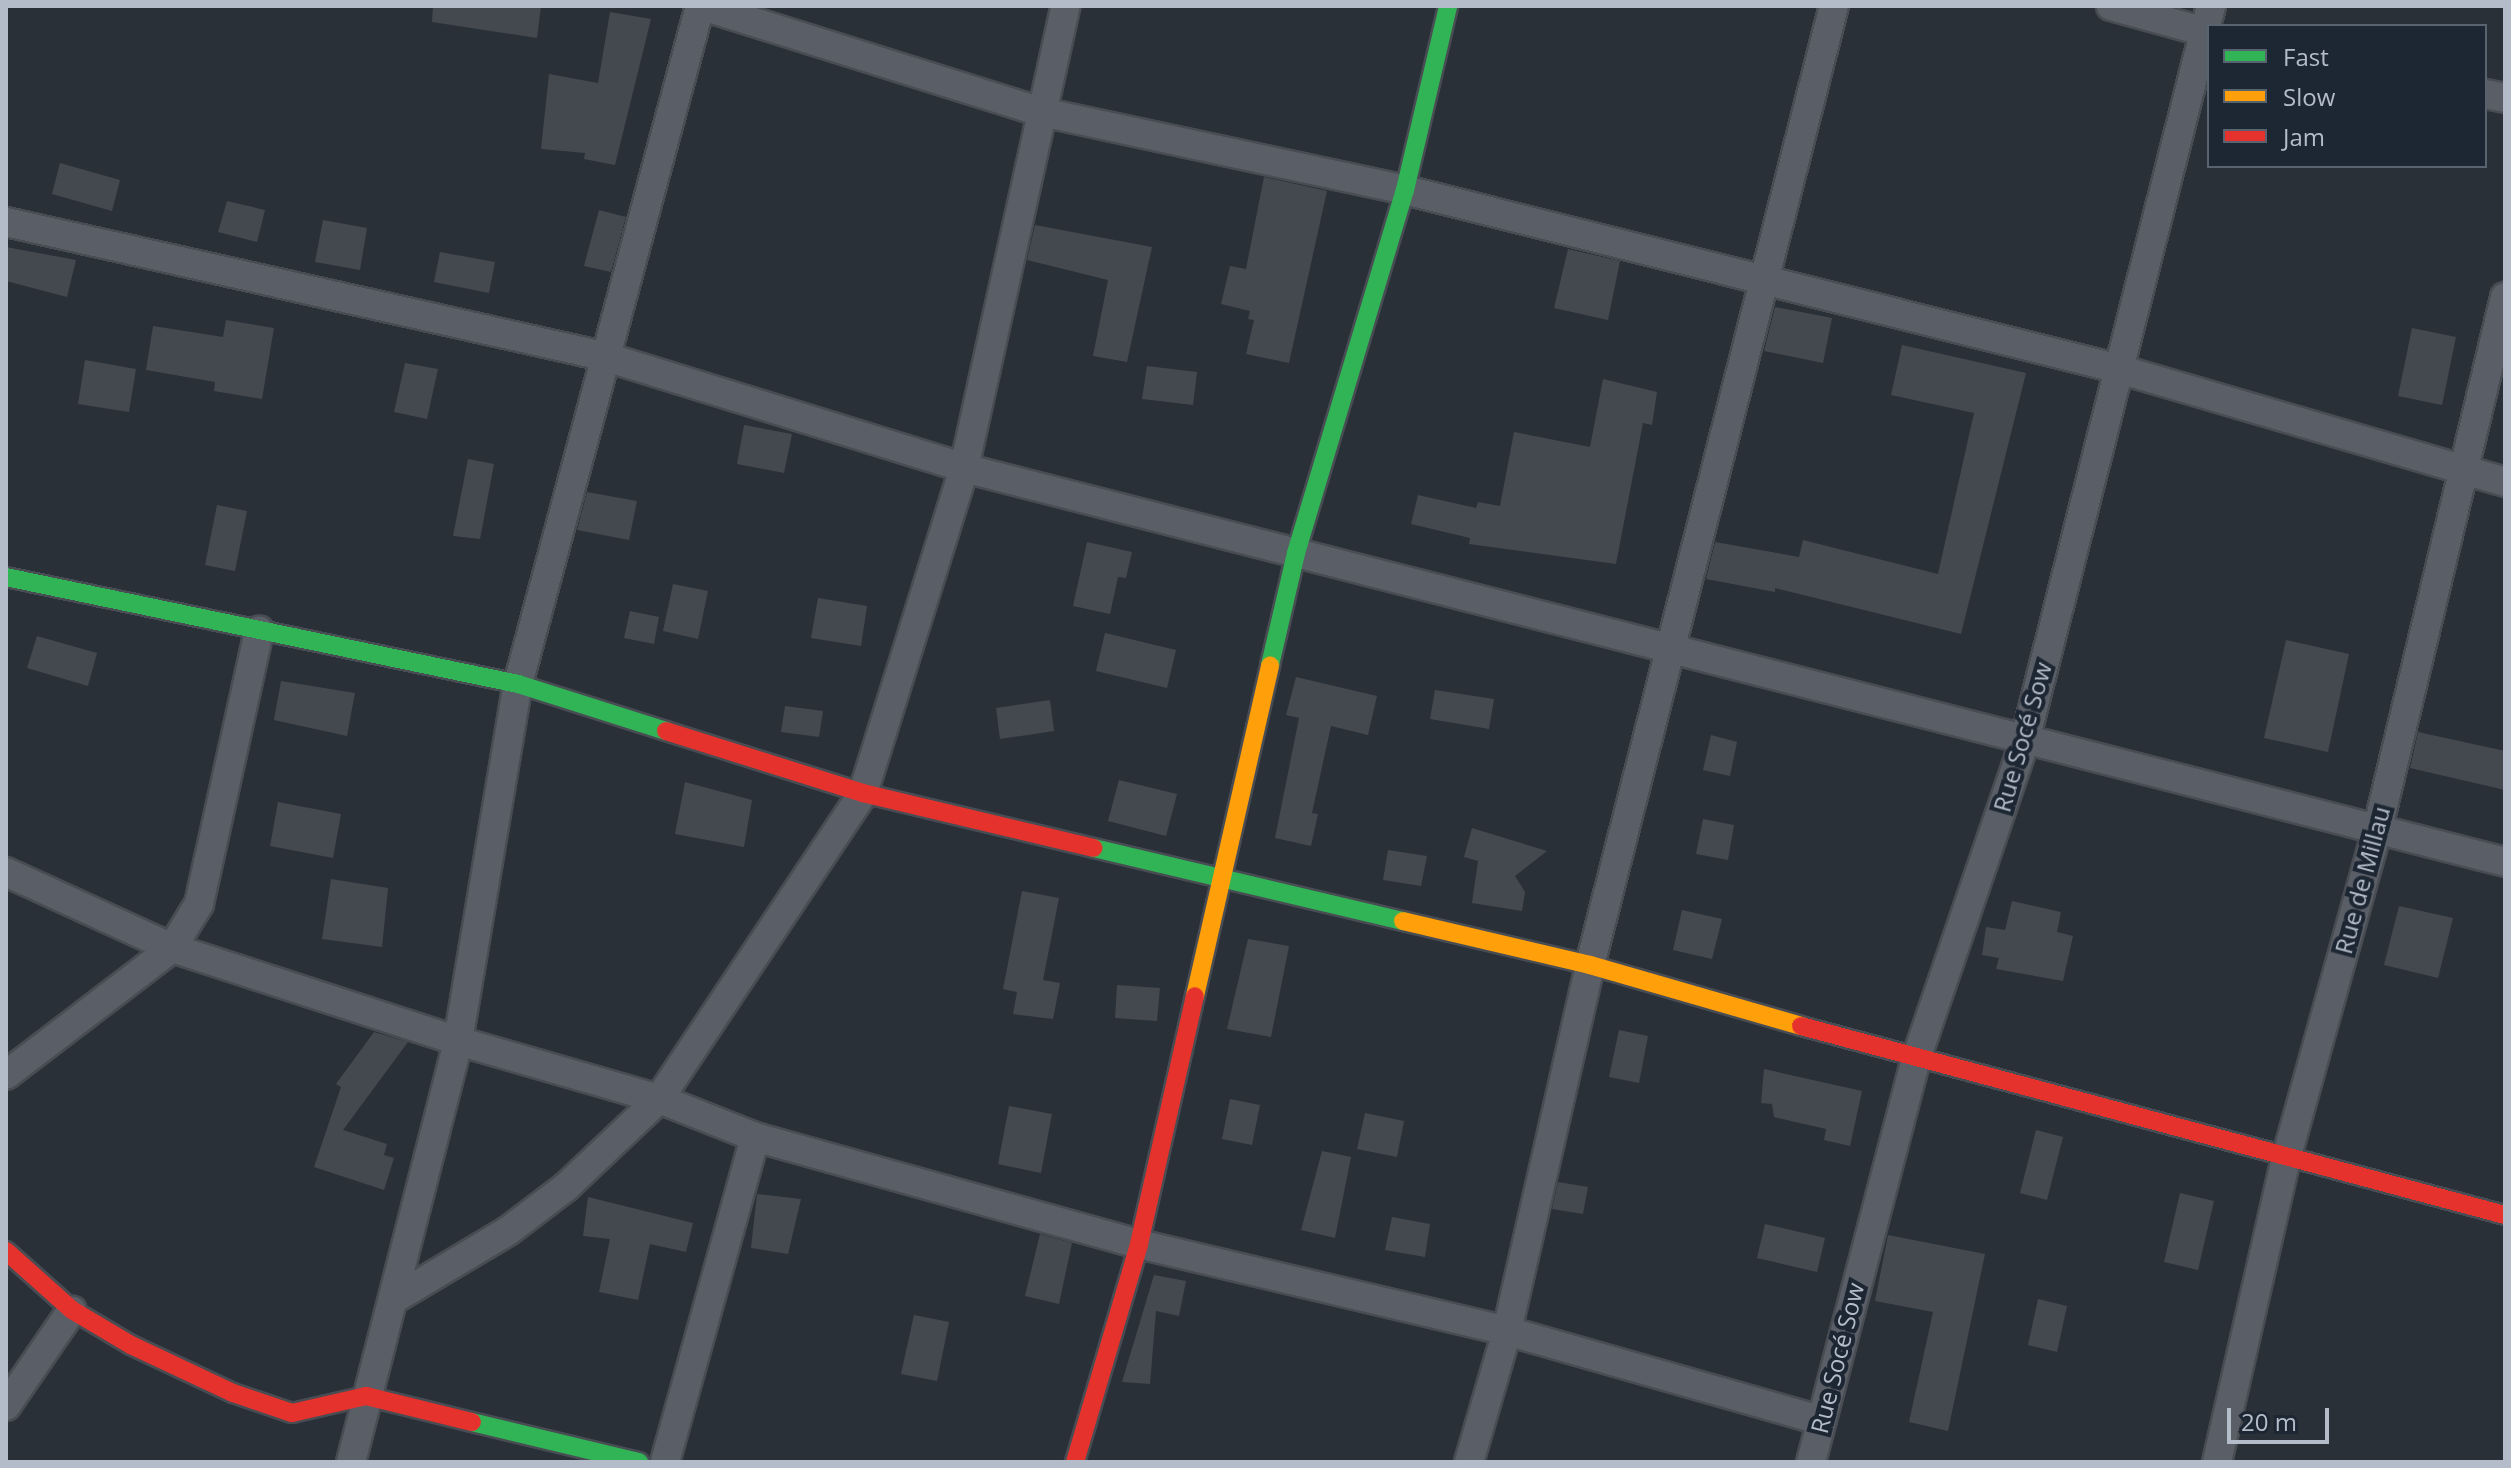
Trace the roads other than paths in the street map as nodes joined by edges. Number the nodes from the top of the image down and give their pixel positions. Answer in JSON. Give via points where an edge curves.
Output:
{"nodes":[{"id":1,"x":702,"y":6,"type":"edge"},
{"id":2,"x":1066,"y":6,"type":"edge"},
{"id":3,"x":1448,"y":6,"type":"edge"},
{"id":4,"x":1834,"y":6,"type":"edge"},
{"id":5,"x":2111,"y":6,"type":"edge"},
{"id":6,"x":2208,"y":24,"type":"edge"},
{"id":7,"x":2207,"y":28,"type":"edge"},
{"id":8,"x":1042,"y":112,"type":"junction"},
{"id":9,"x":1405,"y":190,"type":"junction"},
{"id":10,"x":6,"y":222,"type":"edge"},
{"id":11,"x":1766,"y":281,"type":"junction"},
{"id":12,"x":2505,"y":297,"type":"edge"},
{"id":13,"x":603,"y":356,"type":"junction"},
{"id":14,"x":2119,"y":369,"type":"junction"},
{"id":15,"x":964,"y":468,"type":"junction"},
{"id":16,"x":2461,"y":472,"type":"junction"},
{"id":17,"x":2505,"y":482,"type":"edge"},
{"id":18,"x":1296,"y":553,"type":"junction"},
{"id":19,"x":6,"y":577,"type":"edge"},
{"id":20,"x":259,"y":631,"type":"junction"},
{"id":21,"x":1670,"y":649,"type":"junction"},
{"id":22,"x":518,"y":684,"type":"junction"},
{"id":23,"x":2025,"y":740,"type":"junction"},
{"id":24,"x":863,"y":793,"type":"junction"},
{"id":25,"x":2378,"y":827,"type":"junction"},
{"id":26,"x":2505,"y":862,"type":"edge"},
{"id":27,"x":6,"y":872,"type":"edge"},
{"id":28,"x":1224,"y":877,"type":"junction"},
{"id":29,"x":172,"y":948,"type":"junction"},
{"id":30,"x":1590,"y":965,"type":"junction"},
{"id":31,"x":458,"y":1041,"type":"junction"},
{"id":32,"x":1916,"y":1059,"type":"junction"},
{"id":33,"x":6,"y":1075,"type":"edge"},
{"id":34,"x":659,"y":1099,"type":"junction"},
{"id":35,"x":755,"y":1137,"type":"junction"},
{"id":36,"x":2286,"y":1159,"type":"junction"},
{"id":37,"x":2505,"y":1215,"type":"edge"},
{"id":38,"x":1139,"y":1244,"type":"junction"},
{"id":39,"x":6,"y":1251,"type":"edge"},
{"id":40,"x":394,"y":1299,"type":"junction"},
{"id":41,"x":72,"y":1310,"type":"junction"},
{"id":42,"x":1507,"y":1331,"type":"junction"},
{"id":43,"x":366,"y":1396,"type":"junction"},
{"id":44,"x":6,"y":1406,"type":"edge"},
{"id":45,"x":1819,"y":1420,"type":"junction"},
{"id":46,"x":351,"y":1462,"type":"edge"},
{"id":47,"x":639,"y":1462,"type":"edge"},
{"id":48,"x":665,"y":1462,"type":"edge"},
{"id":49,"x":1075,"y":1462,"type":"edge"},
{"id":50,"x":1469,"y":1462,"type":"edge"},
{"id":51,"x":1811,"y":1462,"type":"edge"},
{"id":52,"x":2217,"y":1462,"type":"edge"}],
"edges":[{"from":1,"to":8,"type":"street"},
{"from":1,"to":13,"type":"street"},
{"from":2,"to":8,"type":"street"},
{"from":3,"to":9,"type":"street"},
{"from":4,"to":11,"type":"street"},
{"from":5,"to":6,"type":"street"},
{"from":7,"to":14,"type":"street","name":"Rue Socé Sow"},
{"from":8,"to":9,"type":"street"},
{"from":8,"to":15,"type":"street"},
{"from":9,"to":11,"type":"street"},
{"from":9,"to":18,"type":"street"},
{"from":10,"to":13,"type":"street"},
{"from":11,"to":14,"type":"street"},
{"from":11,"to":21,"type":"street"},
{"from":12,"to":16,"type":"street","name":"Rue de Millau"},
{"from":13,"to":15,"type":"street"},
{"from":13,"to":22,"type":"street"},
{"from":14,"to":16,"type":"street"},
{"from":14,"to":23,"type":"street","name":"Rue Socé Sow"},
{"from":15,"to":18,"type":"street"},
{"from":15,"to":24,"type":"street"},
{"from":16,"to":17,"type":"street"},
{"from":16,"to":25,"type":"street","name":"Rue de Millau"},
{"from":18,"to":21,"type":"street"},
{"from":18,"to":28,"type":"street"},
{"from":19,"to":20,"type":"street"},
{"from":20,"to":22,"type":"street"},
{"from":20,"to":29,"type":"street","via":[[215,847],[199,904]]},
{"from":21,"to":23,"type":"street"},
{"from":21,"to":30,"type":"street"},
{"from":22,"to":24,"type":"street"},
{"from":22,"to":31,"type":"street"},
{"from":23,"to":25,"type":"street"},
{"from":23,"to":32,"type":"street","name":"Rue Socé Sow"},
{"from":24,"to":28,"type":"street"},
{"from":24,"to":34,"type":"street"},
{"from":25,"to":26,"type":"street"},
{"from":25,"to":36,"type":"street","name":"Rue de Millau"},
{"from":27,"to":29,"type":"street"},
{"from":28,"to":30,"type":"street"},
{"from":28,"to":38,"type":"street"},
{"from":29,"to":31,"type":"street"},
{"from":29,"to":33,"type":"street"},
{"from":30,"to":32,"type":"street"},
{"from":30,"to":42,"type":"street"},
{"from":31,"to":34,"type":"street"},
{"from":31,"to":40,"type":"street"},
{"from":32,"to":36,"type":"street"},
{"from":32,"to":45,"type":"street","name":"Rue Socé Sow"},
{"from":34,"to":35,"type":"street"},
{"from":34,"to":40,"type":"street","via":[[566,1187],[508,1231]]},
{"from":35,"to":38,"type":"street"},
{"from":35,"to":48,"type":"street"},
{"from":36,"to":37,"type":"street"},
{"from":36,"to":52,"type":"street","name":"Rue de Millau"},
{"from":38,"to":42,"type":"street"},
{"from":38,"to":49,"type":"street"},
{"from":39,"to":41,"type":"street"},
{"from":40,"to":43,"type":"street"},
{"from":41,"to":43,"type":"street","via":[[186,1373],[292,1413]]},
{"from":41,"to":44,"type":"street"},
{"from":42,"to":45,"type":"street"},
{"from":42,"to":50,"type":"street"},
{"from":43,"to":46,"type":"street"},
{"from":43,"to":47,"type":"street"},
{"from":45,"to":51,"type":"street","name":"Rue Socé Sow"}]}
